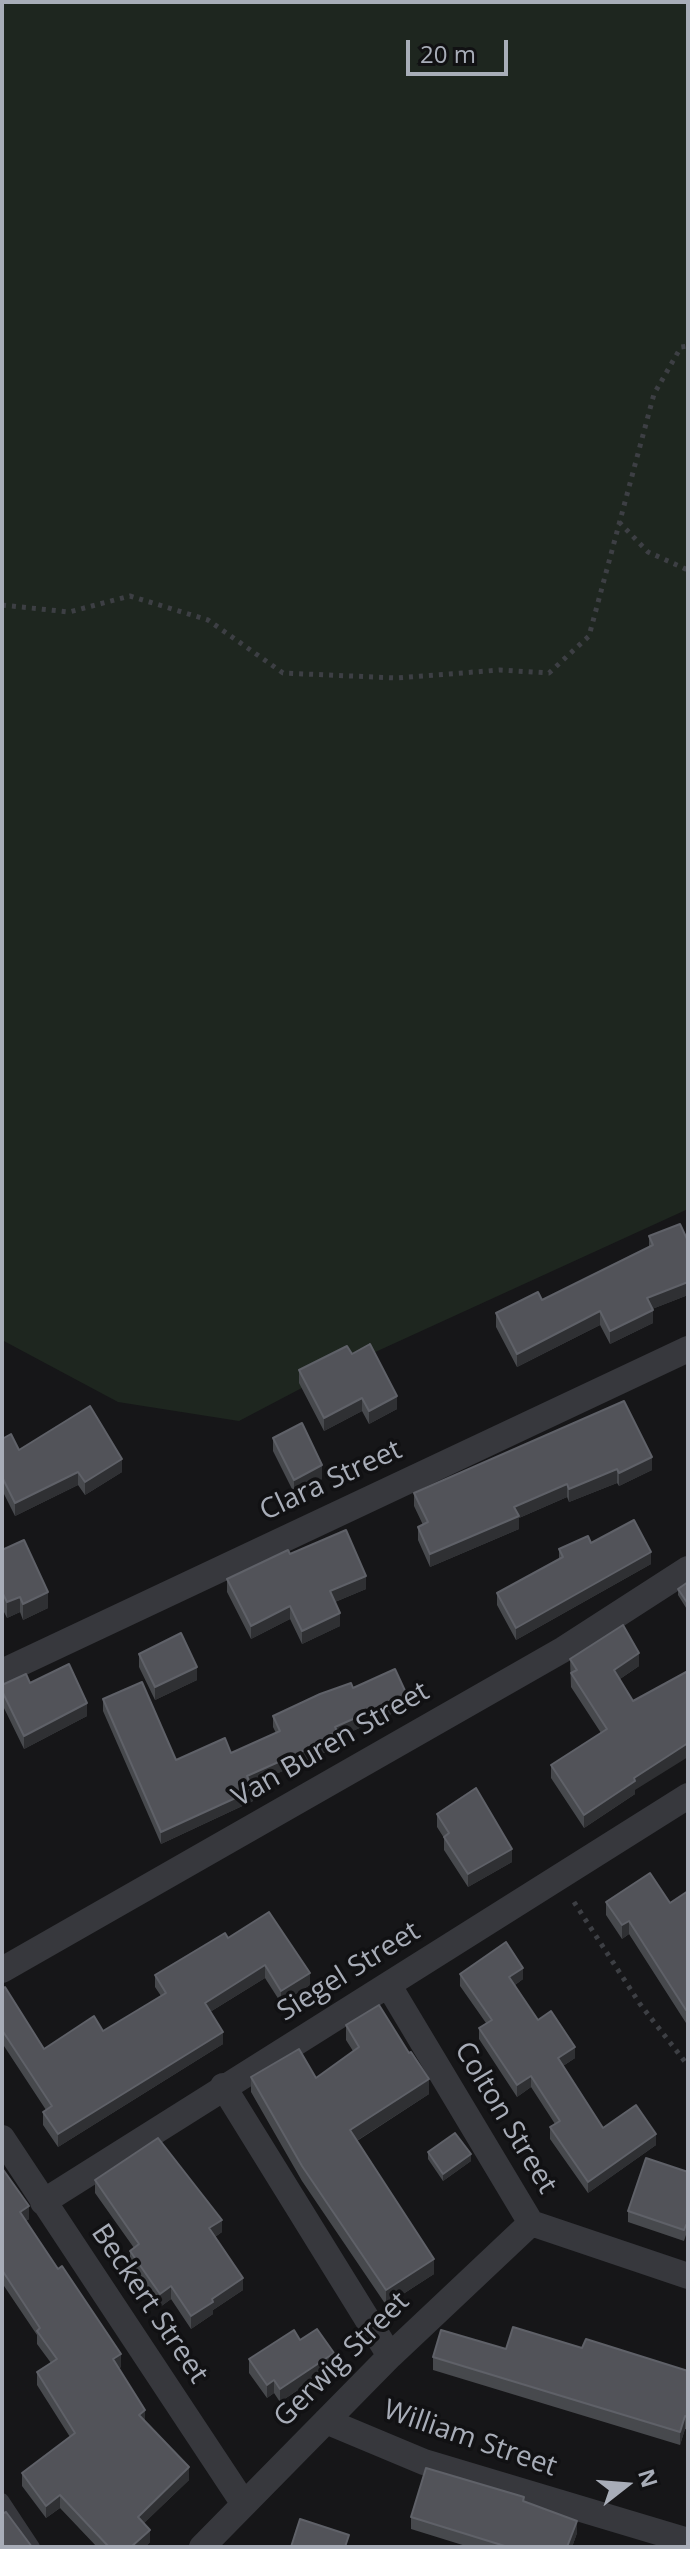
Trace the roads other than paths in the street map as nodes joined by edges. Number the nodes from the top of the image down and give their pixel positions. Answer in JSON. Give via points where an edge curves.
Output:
{"nodes":[{"id":1,"x":688,"y":1349,"type":"edge"},
{"id":2,"x":688,"y":1569,"type":"edge"},
{"id":3,"x":2,"y":1672,"type":"edge"},
{"id":4,"x":688,"y":1796,"type":"edge"},
{"id":5,"x":2,"y":1970,"type":"edge"},
{"id":6,"x":389,"y":1986,"type":"junction"},
{"id":7,"x":223,"y":2086,"type":"junction"},
{"id":8,"x":2,"y":2138,"type":"edge"},
{"id":9,"x":43,"y":2202,"type":"junction"},
{"id":10,"x":531,"y":2223,"type":"junction"},
{"id":11,"x":688,"y":2276,"type":"edge"},
{"id":12,"x":390,"y":2356,"type":"junction"},
{"id":13,"x":326,"y":2421,"type":"junction"},
{"id":14,"x":2,"y":2500,"type":"edge"},
{"id":15,"x":244,"y":2504,"type":"junction"},
{"id":16,"x":688,"y":2541,"type":"edge"},
{"id":17,"x":33,"y":2547,"type":"edge"},
{"id":18,"x":202,"y":2547,"type":"edge"}],
"edges":[{"from":1,"to":3,"type":"street","name":"Clara Street"},
{"from":2,"to":5,"type":"street","name":"Van Buren Street","via":[[564,1649]]},
{"from":4,"to":6,"type":"street","name":"Siegel Street"},
{"from":6,"to":7,"type":"street","name":"Siegel Street"},
{"from":6,"to":10,"type":"street","name":"Colton Street"},
{"from":7,"to":9,"type":"street","name":"Siegel Street"},
{"from":7,"to":12,"type":"street","name":"William Street"},
{"from":8,"to":9,"type":"street","name":"Beckert Street"},
{"from":9,"to":15,"type":"street","name":"Beckert Street"},
{"from":10,"to":11,"type":"street","name":"Colton Street"},
{"from":10,"to":12,"type":"street","name":"Gerwig Street"},
{"from":12,"to":13,"type":"street","name":"Gerwig Street"},
{"from":13,"to":15,"type":"street","name":"Gerwig Street"},
{"from":13,"to":16,"type":"street","name":"William Street","via":[[424,2462]]},
{"from":14,"to":17,"type":"lane"},
{"from":15,"to":18,"type":"street","name":"Gerwig Street"}]}
